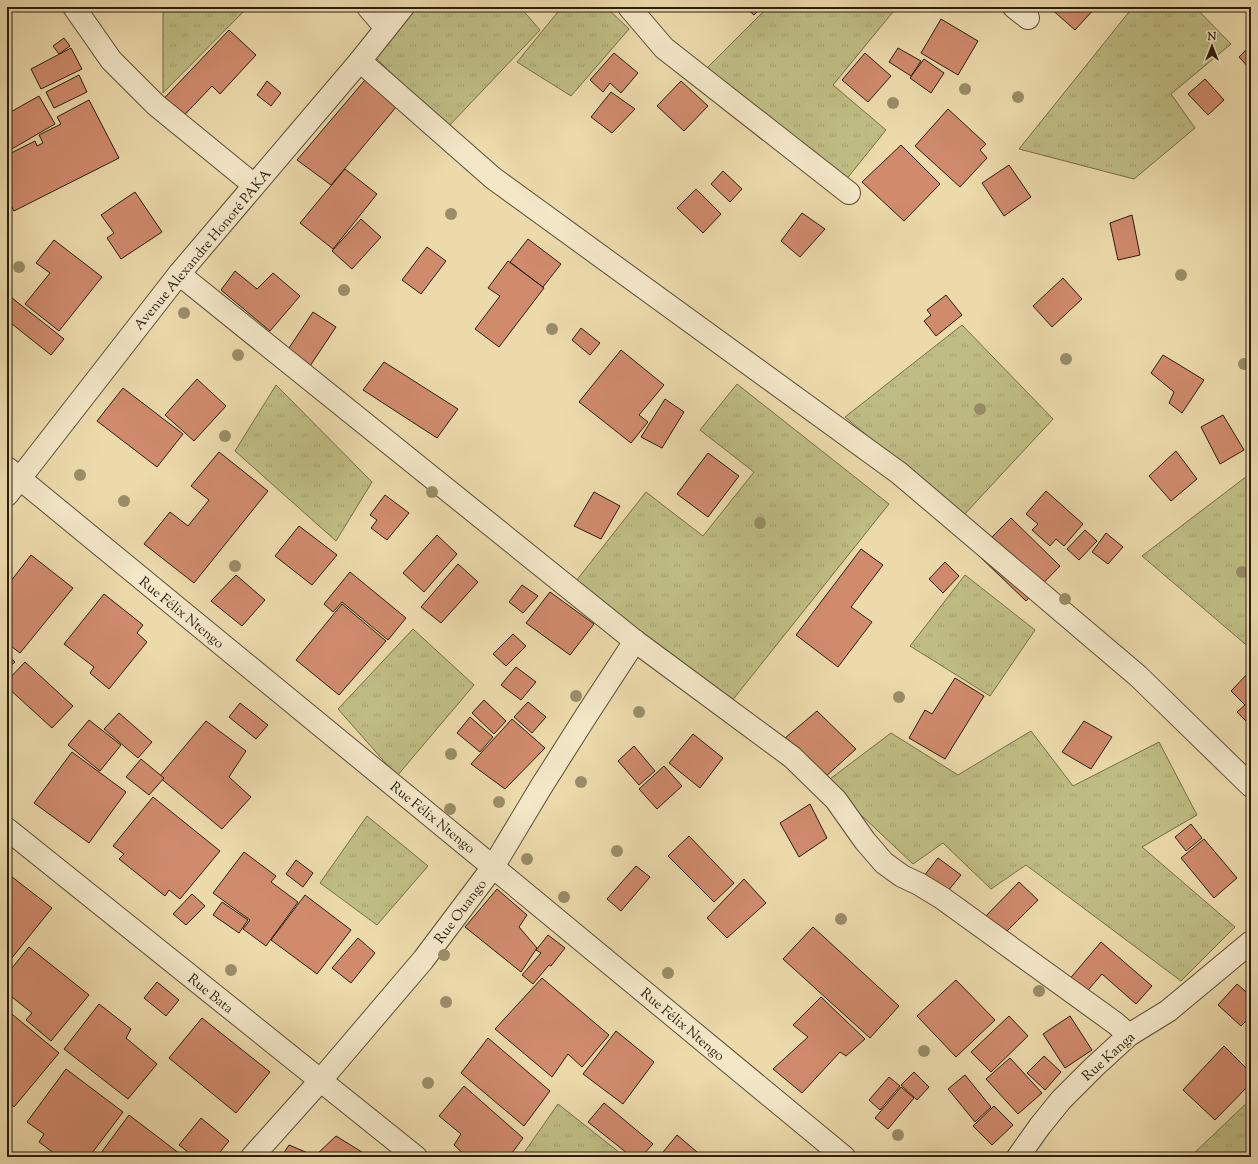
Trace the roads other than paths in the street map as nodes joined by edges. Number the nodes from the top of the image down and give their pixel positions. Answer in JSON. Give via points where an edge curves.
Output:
{"nodes":[{"id":1,"x":74,"y":7,"type":"edge"},
{"id":2,"x":368,"y":7,"type":"edge"},
{"id":3,"x":403,"y":7,"type":"edge"},
{"id":4,"x":629,"y":7,"type":"edge"},
{"id":5,"x":386,"y":28,"type":"junction"},
{"id":6,"x":360,"y":61,"type":"junction"},
{"id":7,"x":254,"y":185,"type":"junction"},
{"id":8,"x":849,"y":193,"type":"dead end"},
{"id":9,"x":179,"y":274,"type":"junction"},
{"id":10,"x":11,"y":481,"type":"edge"},
{"id":11,"x":635,"y":641,"type":"junction"},
{"id":12,"x":1251,"y":786,"type":"edge"},
{"id":13,"x":7,"y":829,"type":"edge"},
{"id":14,"x":493,"y":867,"type":"junction"},
{"id":15,"x":1251,"y":942,"type":"edge"},
{"id":16,"x":1129,"y":1035,"type":"junction"},
{"id":17,"x":320,"y":1081,"type":"junction"},
{"id":18,"x":252,"y":1157,"type":"edge"},
{"id":19,"x":416,"y":1157,"type":"edge"},
{"id":20,"x":844,"y":1157,"type":"edge"},
{"id":21,"x":1018,"y":1157,"type":"edge"}],
"edges":[{"from":1,"to":7,"type":"street","via":[[111,60],[156,106]]},
{"from":2,"to":5,"type":"street"},
{"from":3,"to":5,"type":"street","name":"Avenue Alexandre Honoré PAKA"},
{"from":4,"to":8,"type":"street","via":[[664,48]]},
{"from":5,"to":6,"type":"street","name":"Avenue Alexandre Honoré PAKA"},
{"from":6,"to":7,"type":"street","name":"Avenue Alexandre Honoré PAKA"},
{"from":6,"to":12,"type":"street","via":[[493,178],[899,473],[1138,676]]},
{"from":7,"to":9,"type":"street","name":"Avenue Alexandre Honoré PAKA"},
{"from":9,"to":10,"type":"street","name":"Avenue Alexandre Honoré PAKA"},
{"from":9,"to":11,"type":"street"},
{"from":10,"to":14,"type":"street","name":"Rue Félix Ntengo"},
{"from":11,"to":14,"type":"street","name":"Rue Ouango","via":[[573,735]]},
{"from":11,"to":16,"type":"street","via":[[792,757],[836,800],[884,863],[942,898]]},
{"from":13,"to":17,"type":"street","name":"Rue Bata"},
{"from":14,"to":17,"type":"street","name":"Rue Ouango","via":[[423,960]]},
{"from":14,"to":20,"type":"street","name":"Rue Félix Ntengo"},
{"from":15,"to":16,"type":"street","name":"Rue Kanga","via":[[1168,1011]]},
{"from":16,"to":21,"type":"street","name":"Rue Kanga","via":[[1061,1100]]},
{"from":17,"to":18,"type":"street","name":"Rue Ouango"},
{"from":17,"to":19,"type":"street","name":"Rue Bata"}]}
